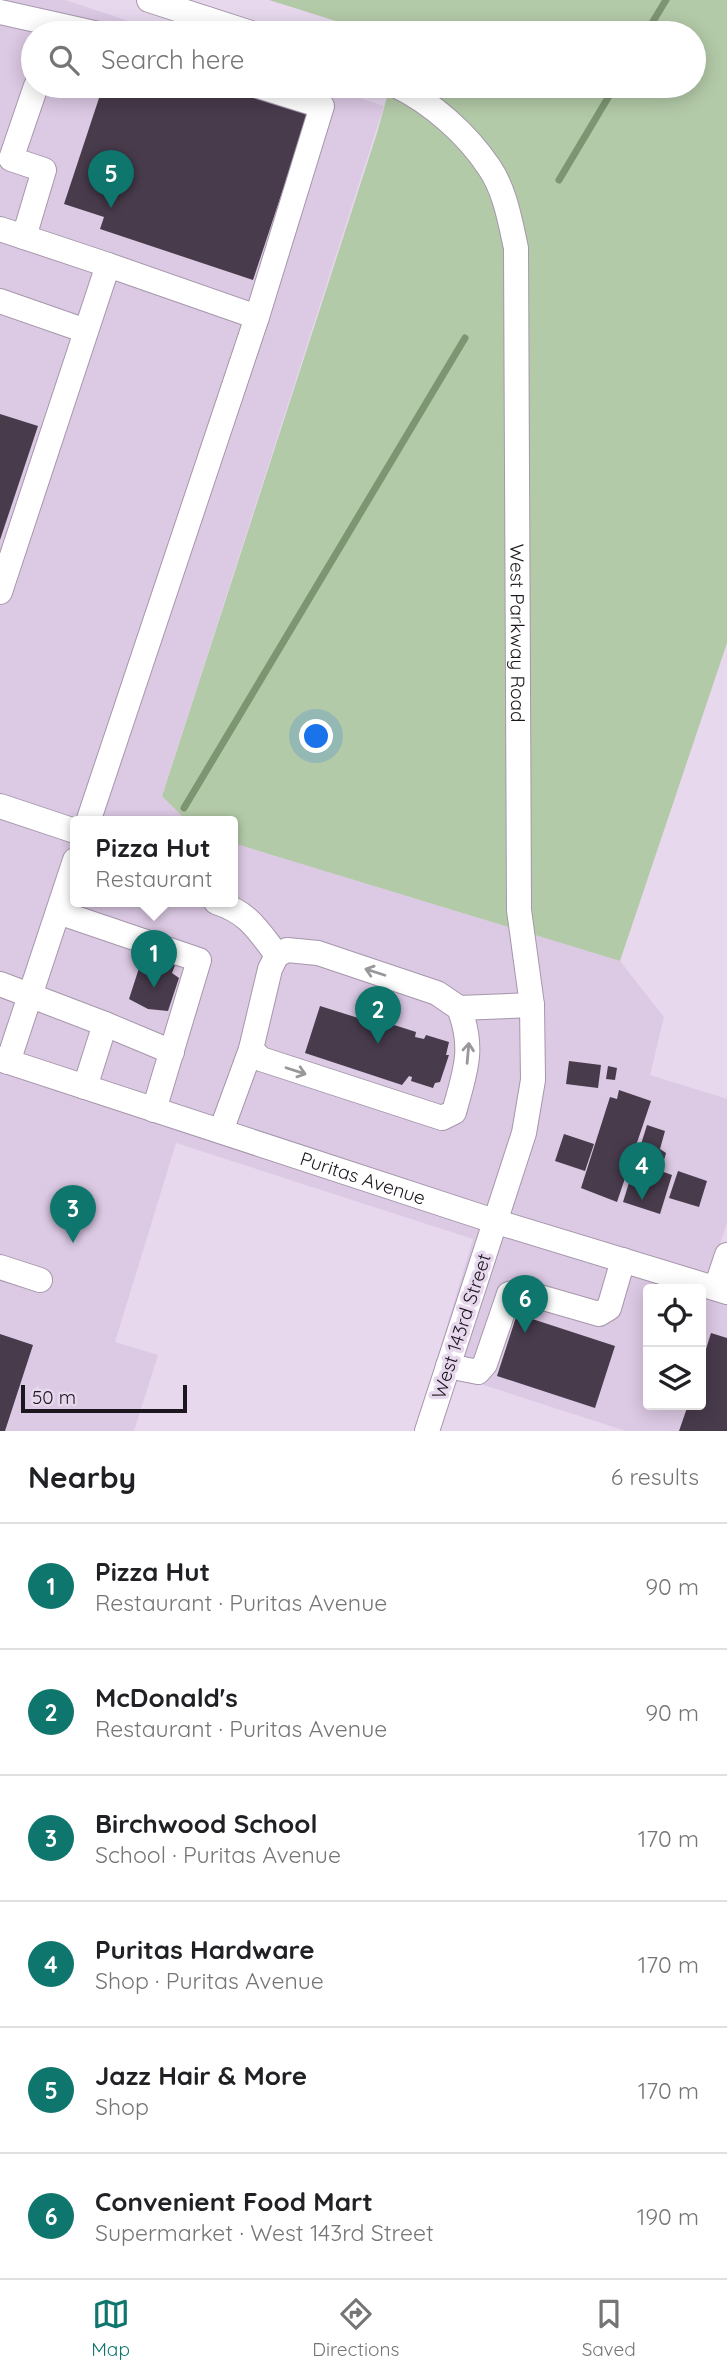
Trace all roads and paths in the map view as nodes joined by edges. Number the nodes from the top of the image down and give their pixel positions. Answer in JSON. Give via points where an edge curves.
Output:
{"nodes":[{"id":1,"x":149,"y":0,"type":"edge"},
{"id":2,"x":0,"y":12,"type":"edge"},
{"id":3,"x":29,"y":21,"type":"edge"},
{"id":4,"x":214,"y":21,"type":"edge"},
{"id":5,"x":32,"y":98,"type":"edge"},
{"id":6,"x":296,"y":98,"type":"edge"},
{"id":7,"x":417,"y":98,"type":"edge"},
{"id":8,"x":0,"y":229,"type":"edge"},
{"id":9,"x":24,"y":237,"type":"junction"},
{"id":10,"x":108,"y":265,"type":"junction"},
{"id":11,"x":0,"y":301,"type":"edge"},
{"id":12,"x":257,"y":317,"type":"junction"},
{"id":13,"x":86,"y":331,"type":"junction"},
{"id":14,"x":0,"y":593,"type":"edge"},
{"id":15,"x":0,"y":806,"type":"edge"},
{"id":16,"x":90,"y":816,"type":"edge"},
{"id":17,"x":70,"y":829,"type":"edge"},
{"id":18,"x":70,"y":875,"type":"edge"},
{"id":19,"x":230,"y":907,"type":"edge"},
{"id":20,"x":58,"y":912,"type":"junction"},
{"id":21,"x":277,"y":955,"type":"junction"},
{"id":22,"x":0,"y":984,"type":"edge"},
{"id":23,"x":31,"y":993,"type":"junction"},
{"id":24,"x":532,"y":1005,"type":"junction"},
{"id":25,"x":460,"y":1008,"type":"junction"},
{"id":26,"x":105,"y":1024,"type":"junction"},
{"id":27,"x":251,"y":1049,"type":"junction"},
{"id":28,"x":172,"y":1052,"type":"junction"},
{"id":29,"x":4,"y":1061,"type":"edge"},
{"id":30,"x":85,"y":1087,"type":"junction"},
{"id":31,"x":154,"y":1110,"type":"junction"},
{"id":32,"x":221,"y":1131,"type":"junction"},
{"id":33,"x":494,"y":1221,"type":"junction"},
{"id":34,"x":727,"y":1255,"type":"edge"},
{"id":35,"x":623,"y":1260,"type":"junction"},
{"id":36,"x":0,"y":1267,"type":"edge"},
{"id":37,"x":40,"y":1280,"type":"dead end"},
{"id":38,"x":722,"y":1290,"type":"edge"},
{"id":39,"x":447,"y":1366,"type":"junction"},
{"id":40,"x":427,"y":1431,"type":"edge"}],
"edges":[{"from":1,"to":4,"type":"street"},
{"from":2,"to":3,"type":"street"},
{"from":5,"to":9,"type":"street","via":[[11,159],[44,170]]},
{"from":6,"to":12,"type":"street","via":[[322,106]]},
{"from":7,"to":24,"type":"street","name":"West Parkway Road","via":[[437,110],[489,167],[506,205],[516,248],[519,910]]},
{"from":8,"to":9,"type":"street"},
{"from":9,"to":10,"type":"street"},
{"from":10,"to":12,"type":"street"},
{"from":10,"to":13,"type":"street"},
{"from":11,"to":13,"type":"street"},
{"from":12,"to":16,"type":"street"},
{"from":13,"to":14,"type":"street"},
{"from":15,"to":17,"type":"street"},
{"from":18,"to":20,"type":"street"},
{"from":19,"to":21,"type":"street","via":[[248,917]]},
{"from":20,"to":23,"type":"street"},
{"from":20,"to":28,"type":"street","via":[[200,960]]},
{"from":25,"to":21,"type":"street","one_way":true,"via":[[437,993],[318,953],[287,950]]},
{"from":21,"to":27,"type":"street"},
{"from":22,"to":23,"type":"street"},
{"from":23,"to":26,"type":"street"},
{"from":23,"to":29,"type":"street"},
{"from":24,"to":25,"type":"street"},
{"from":24,"to":33,"type":"street","name":"West Parkway Road","via":[[531,1094],[524,1133]]},
{"from":27,"to":25,"type":"street","one_way":true,"via":[[261,1059],[448,1117],[454,1112],[470,1049]]},
{"from":26,"to":28,"type":"street"},
{"from":26,"to":30,"type":"street"},
{"from":27,"to":32,"type":"street"},
{"from":28,"to":31,"type":"street"},
{"from":29,"to":30,"type":"street","name":"Puritas Avenue"},
{"from":30,"to":31,"type":"street","name":"Puritas Avenue"},
{"from":31,"to":32,"type":"street","name":"Puritas Avenue"},
{"from":32,"to":33,"type":"street","name":"Puritas Avenue"},
{"from":33,"to":35,"type":"street","name":"Puritas Avenue"},
{"from":33,"to":39,"type":"street","name":"West 143rd Street"},
{"from":34,"to":38,"type":"street"},
{"from":35,"to":38,"type":"street","name":"Puritas Avenue"},
{"from":35,"to":39,"type":"street","via":[[609,1308],[599,1314],[519,1291],[509,1294],[485,1364],[478,1372],[469,1373]]},
{"from":36,"to":37,"type":"street"},
{"from":39,"to":40,"type":"street","name":"West 143rd Street"}]}
